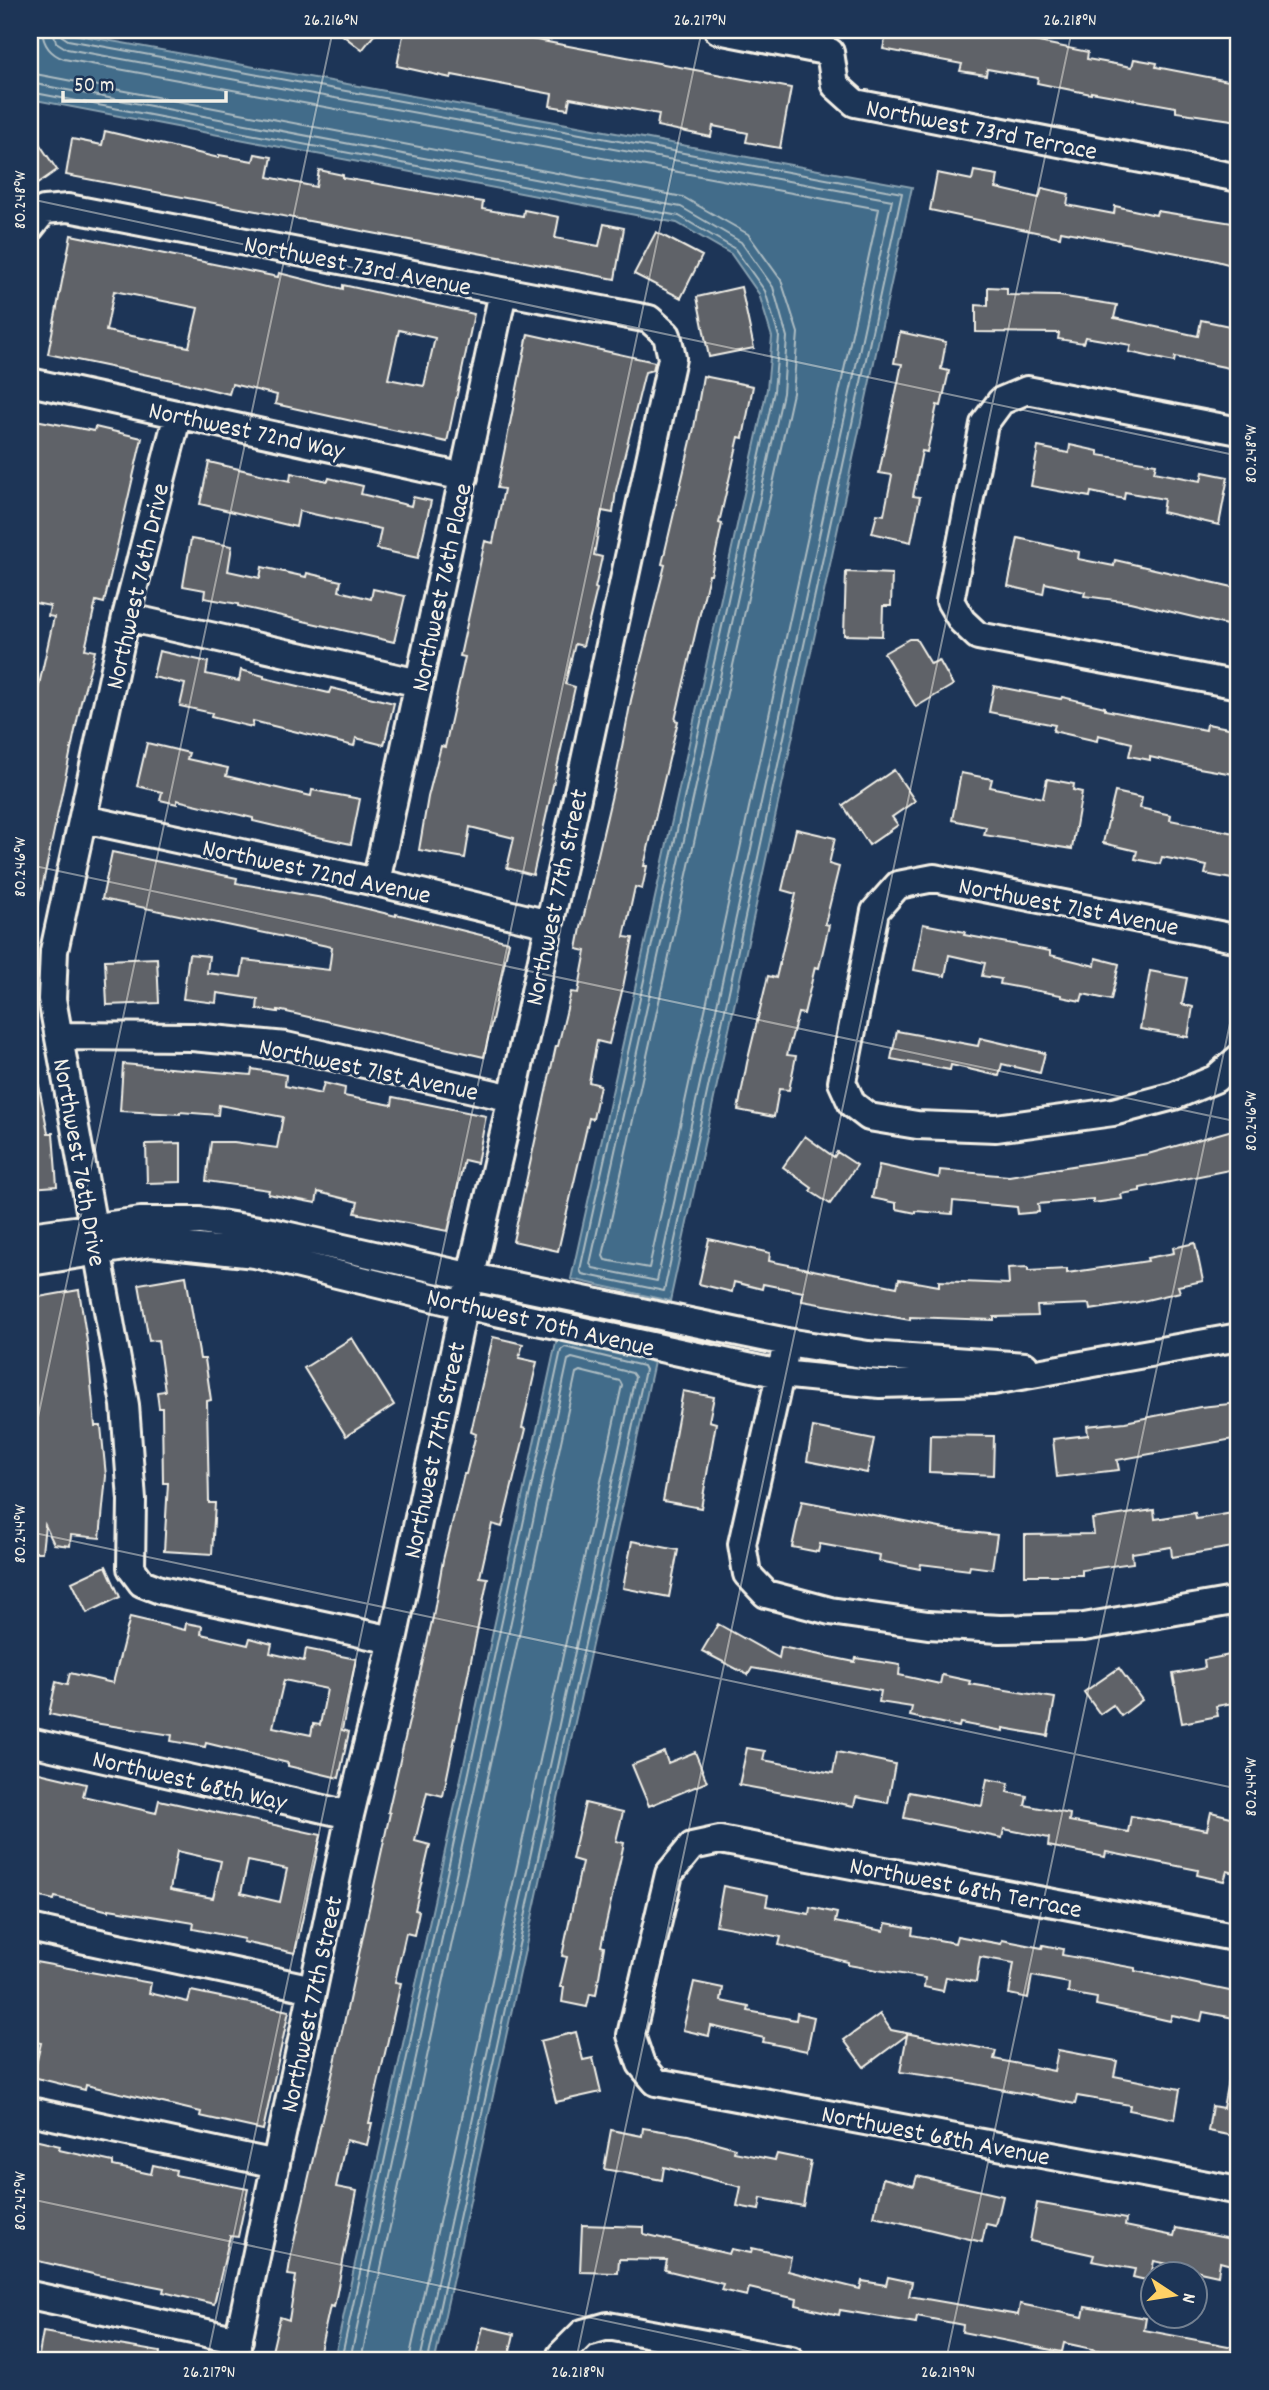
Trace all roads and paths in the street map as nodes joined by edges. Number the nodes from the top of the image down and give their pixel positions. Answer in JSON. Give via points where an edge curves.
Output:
{"nodes":[{"id":1,"x":718,"y":30,"type":"edge"},
{"id":2,"x":832,"y":41,"type":"edge"},
{"id":3,"x":1239,"y":178,"type":"edge"},
{"id":4,"x":37,"y":219,"type":"edge"},
{"id":5,"x":503,"y":292,"type":"junction"},
{"id":6,"x":667,"y":335,"type":"joint"},
{"id":7,"x":30,"y":382,"type":"edge"},
{"id":8,"x":178,"y":414,"type":"junction"},
{"id":9,"x":1239,"y":431,"type":"edge"},
{"id":10,"x":464,"y":477,"type":"junction"},
{"id":11,"x":127,"y":618,"type":"junction"},
{"id":12,"x":419,"y":683,"type":"junction"},
{"id":13,"x":1239,"y":685,"type":"edge"},
{"id":14,"x":83,"y":819,"type":"junction"},
{"id":15,"x":376,"y":882,"type":"junction"},
{"id":16,"x":549,"y":924,"type":"junction"},
{"id":17,"x":1239,"y":939,"type":"edge"},
{"id":18,"x":59,"y":1036,"type":"junction"},
{"id":19,"x":1239,"y":1058,"type":"edge"},
{"id":20,"x":512,"y":1098,"type":"junction"},
{"id":21,"x":30,"y":1236,"type":"edge"},
{"id":22,"x":95,"y":1239,"type":"junction"},
{"id":23,"x":30,"y":1262,"type":"edge"},
{"id":24,"x":472,"y":1277,"type":"junction"},
{"id":25,"x":464,"y":1305,"type":"junction"},
{"id":26,"x":1239,"y":1337,"type":"edge"},
{"id":27,"x":787,"y":1342,"type":"junction"},
{"id":28,"x":1055,"y":1370,"type":"junction"},
{"id":29,"x":780,"y":1374,"type":"junction"},
{"id":30,"x":1239,"y":1600,"type":"edge"},
{"id":31,"x":393,"y":1640,"type":"junction"},
{"id":32,"x":30,"y":1742,"type":"edge"},
{"id":33,"x":350,"y":1815,"type":"junction"},
{"id":34,"x":30,"y":1928,"type":"edge"},
{"id":35,"x":1239,"y":1938,"type":"edge"},
{"id":36,"x":313,"y":1989,"type":"junction"},
{"id":37,"x":640,"y":2064,"type":"joint"},
{"id":38,"x":30,"y":2111,"type":"edge"},
{"id":39,"x":276,"y":2164,"type":"junction"},
{"id":40,"x":1239,"y":2191,"type":"edge"},
{"id":41,"x":30,"y":2295,"type":"edge"},
{"id":42,"x":236,"y":2350,"type":"edge"},
{"id":43,"x":560,"y":2360,"type":"edge"},
{"id":44,"x":790,"y":2360,"type":"edge"}],
"edges":[{"from":1,"to":2,"type":"street","name":"Northwest 73rd Terrace"},
{"from":2,"to":3,"type":"street","name":"Northwest 73rd Terrace","via":[[835,85],[855,103]]},
{"from":4,"to":5,"type":"street","name":"Northwest 73rd Avenue","via":[[68,208]]},
{"from":5,"to":6,"type":"street","name":"Northwest 73rd Avenue","via":[[649,319]]},
{"from":5,"to":10,"type":"street","name":"Northwest 76th Place"},
{"from":6,"to":16,"type":"street","name":"Northwest 77th Street","via":[[672,358]]},
{"from":7,"to":8,"type":"street","name":"Northwest 72nd Way"},
{"from":8,"to":10,"type":"street","name":"Northwest 72nd Way"},
{"from":8,"to":11,"type":"street","name":"Northwest 76th Drive"},
{"from":9,"to":13,"type":"street","via":[[1027,390],[1001,401],[984,424],[950,601],[978,636]]},
{"from":10,"to":12,"type":"street","name":"Northwest 76th Place"},
{"from":11,"to":12,"type":"street"},
{"from":11,"to":14,"type":"street","name":"Northwest 76th Drive"},
{"from":12,"to":15,"type":"street","name":"Northwest 76th Place"},
{"from":14,"to":15,"type":"street","name":"Northwest 72nd Avenue"},
{"from":14,"to":18,"type":"street","name":"Northwest 76th Drive","via":[[54,951],[52,999]]},
{"from":15,"to":16,"type":"street","name":"Northwest 72nd Avenue"},
{"from":16,"to":20,"type":"street","name":"Northwest 77th Street"},
{"from":17,"to":19,"type":"street","name":"Northwest 71st Avenue","via":[[934,878],[898,885],[875,911],[842,1082],[852,1104],[869,1117],[917,1125],[996,1128],[1114,1112],[1174,1096],[1214,1079]]},
{"from":18,"to":20,"type":"street","name":"Northwest 71st Avenue","via":[[192,1037],[286,1046]]},
{"from":18,"to":22,"type":"street","name":"Northwest 76th Drive"},
{"from":20,"to":24,"type":"street","name":"Northwest 77th Street"},
{"from":21,"to":22,"type":"street","name":"Northwest 70th Avenue"},
{"from":22,"to":23,"type":"street","name":"Northwest 70th Avenue"},
{"from":22,"to":24,"type":"street","name":"Northwest 70th Avenue","via":[[141,1220],[200,1221]]},
{"from":22,"to":25,"type":"street","name":"Northwest 70th Avenue","via":[[256,1254]]},
{"from":22,"to":31,"type":"street","name":"Northwest 76th Drive","via":[[125,1405],[132,1500],[131,1568],[142,1583]]},
{"from":24,"to":25,"type":"street","name":"Northwest 77th Street"},
{"from":24,"to":27,"type":"street","name":"Northwest 70th Avenue"},
{"from":25,"to":29,"type":"street","name":"Northwest 70th Avenue"},
{"from":25,"to":31,"type":"street","name":"Northwest 77th Street"},
{"from":26,"to":28,"type":"street","name":"Northwest 70th Avenue"},
{"from":27,"to":28,"type":"street","name":"Northwest 70th Avenue","via":[[868,1354]]},
{"from":27,"to":29,"type":"street"},
{"from":28,"to":29,"type":"street","name":"Northwest 70th Avenue","via":[[993,1381],[880,1384]]},
{"from":29,"to":30,"type":"street","via":[[742,1544],[747,1574],[766,1594],[830,1611],[928,1625],[1000,1629],[1084,1627]]},
{"from":31,"to":33,"type":"street","name":"Northwest 77th Street"},
{"from":32,"to":33,"type":"street","name":"Northwest 68th Way"},
{"from":33,"to":36,"type":"street","name":"Northwest 77th Street"},
{"from":34,"to":36,"type":"street"},
{"from":35,"to":37,"type":"street","name":"Northwest 68th Terrace","via":[[720,1840],[692,1846],[669,1874],[631,2035]]},
{"from":36,"to":39,"type":"street","name":"Northwest 77th Street"},
{"from":37,"to":40,"type":"street","name":"Northwest 68th Avenue","via":[[656,2082]]},
{"from":38,"to":39,"type":"street"},
{"from":39,"to":42,"type":"street","name":"Northwest 77th Street"},
{"from":41,"to":42,"type":"street"},
{"from":43,"to":44,"type":"street","via":[[583,2333],[608,2326]]}]}
